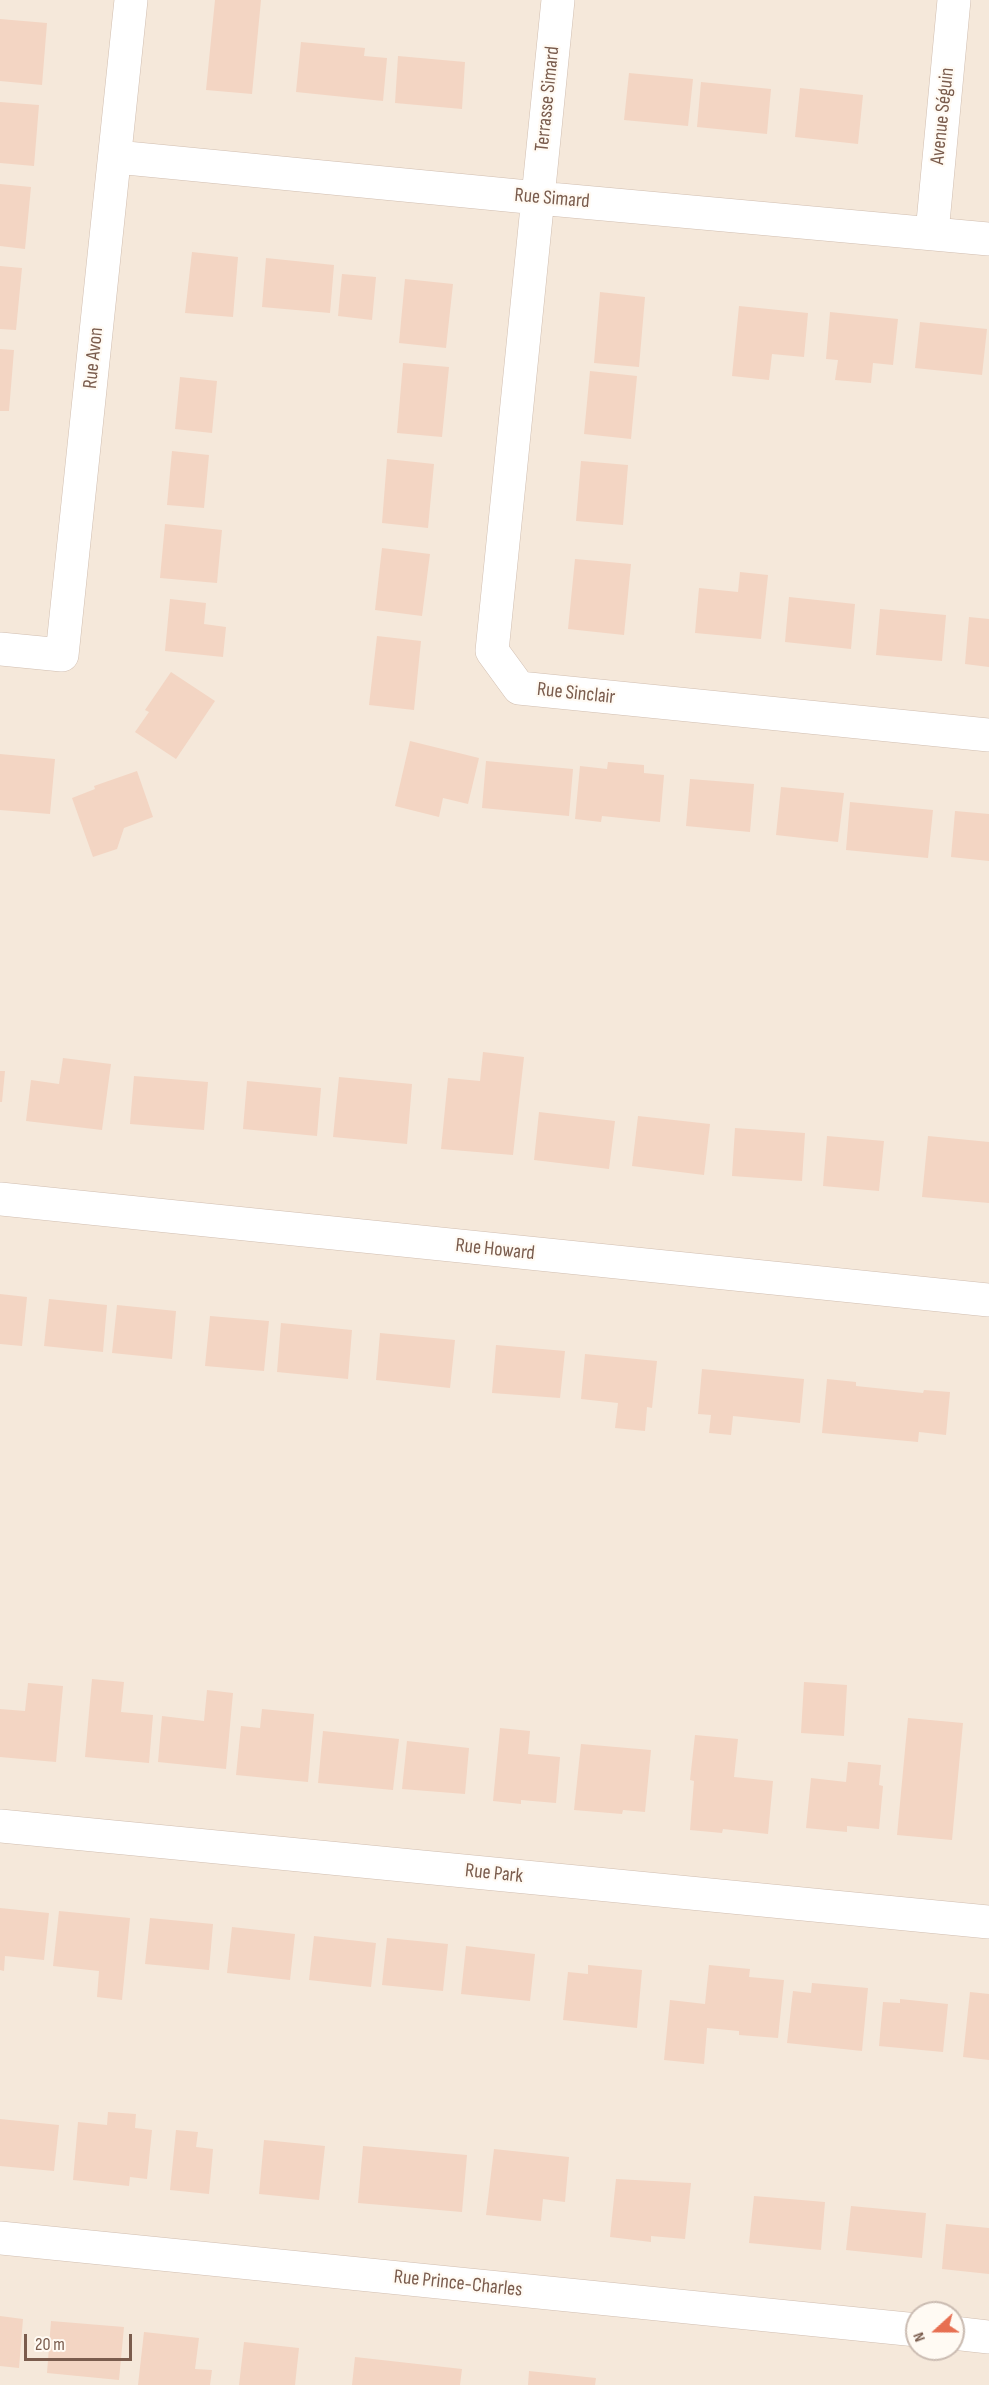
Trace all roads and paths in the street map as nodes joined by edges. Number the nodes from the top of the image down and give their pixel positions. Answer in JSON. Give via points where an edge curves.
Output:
{"nodes":[{"id":1,"x":131,"y":0,"type":"edge"},
{"id":2,"x":558,"y":0,"type":"edge"},
{"id":3,"x":954,"y":0,"type":"edge"},
{"id":4,"x":116,"y":157,"type":"junction"},
{"id":5,"x":538,"y":198,"type":"junction"},
{"id":6,"x":932,"y":233,"type":"junction"},
{"id":7,"x":989,"y":239,"type":"edge"},
{"id":8,"x":0,"y":649,"type":"edge"},
{"id":9,"x":989,"y":735,"type":"edge"},
{"id":10,"x":0,"y":1199,"type":"edge"},
{"id":11,"x":989,"y":1300,"type":"edge"},
{"id":12,"x":0,"y":1826,"type":"edge"},
{"id":13,"x":989,"y":1922,"type":"edge"},
{"id":14,"x":0,"y":2238,"type":"edge"},
{"id":15,"x":905,"y":2329,"type":"edge"},
{"id":16,"x":965,"y":2334,"type":"edge"},
{"id":17,"x":989,"y":2337,"type":"edge"}],
"edges":[{"from":1,"to":4,"type":"street","name":"Rue Avon"},
{"from":2,"to":5,"type":"street","name":"Terrasse Simard"},
{"from":3,"to":6,"type":"street","name":"Avenue Séguin"},
{"from":4,"to":5,"type":"street","name":"Rue Simard"},
{"from":4,"to":8,"type":"street","name":"Rue Avon","via":[[62,655]]},
{"from":5,"to":6,"type":"street","name":"Rue Simard"},
{"from":5,"to":9,"type":"street","name":"Rue Sinclair","via":[[492,651],[519,688]]},
{"from":6,"to":7,"type":"street","name":"Rue Simard"},
{"from":10,"to":11,"type":"street","name":"Rue Howard"},
{"from":12,"to":13,"type":"street","name":"Rue Park"},
{"from":14,"to":15,"type":"street","name":"Rue Prince-Charles"},
{"from":16,"to":17,"type":"street"}]}
